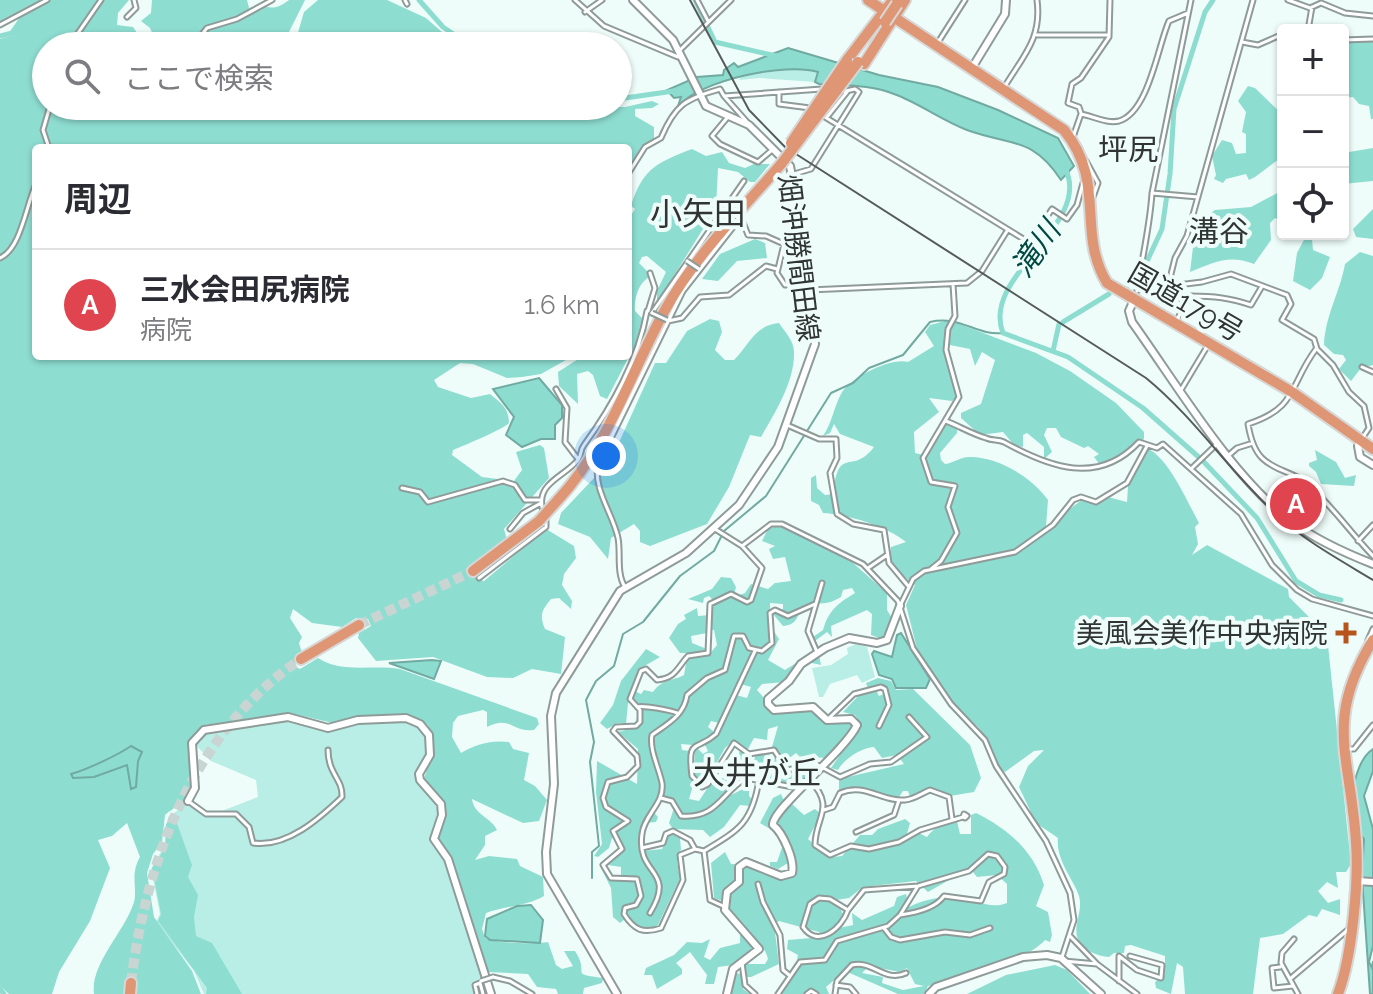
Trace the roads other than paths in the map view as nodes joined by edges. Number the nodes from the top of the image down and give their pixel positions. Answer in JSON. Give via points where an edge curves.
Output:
{"nodes":[{"id":1,"x":47,"y":0,"type":"edge"},
{"id":2,"x":101,"y":0,"type":"edge"},
{"id":3,"x":134,"y":0,"type":"edge"},
{"id":4,"x":272,"y":0,"type":"edge"},
{"id":5,"x":575,"y":0,"type":"edge"},
{"id":6,"x":602,"y":0,"type":"edge"},
{"id":7,"x":633,"y":0,"type":"edge"},
{"id":8,"x":697,"y":0,"type":"edge"},
{"id":9,"x":731,"y":0,"type":"edge"},
{"id":10,"x":868,"y":0,"type":"edge"},
{"id":11,"x":965,"y":0,"type":"edge"},
{"id":12,"x":1006,"y":0,"type":"edge"},
{"id":13,"x":1037,"y":0,"type":"edge"},
{"id":14,"x":1110,"y":0,"type":"edge"},
{"id":15,"x":1191,"y":0,"type":"edge"},
{"id":16,"x":1253,"y":0,"type":"edge"},
{"id":17,"x":1288,"y":0,"type":"edge"},
{"id":18,"x":899,"y":1,"type":"edge"},
{"id":19,"x":1312,"y":7,"type":"junction"},
{"id":20,"x":585,"y":12,"type":"junction"},
{"id":21,"x":1188,"y":13,"type":"junction"},
{"id":22,"x":1373,"y":16,"type":"edge"},
{"id":23,"x":127,"y":17,"type":"dead end"},
{"id":24,"x":888,"y":17,"type":"junction"},
{"id":25,"x":706,"y":23,"type":"junction"},
{"id":26,"x":1309,"y":24,"type":"edge"},
{"id":27,"x":0,"y":25,"type":"edge"},
{"id":28,"x":79,"y":32,"type":"edge"},
{"id":29,"x":204,"y":32,"type":"edge"},
{"id":30,"x":618,"y":32,"type":"edge"},
{"id":31,"x":1037,"y":35,"type":"junction"},
{"id":32,"x":1109,"y":35,"type":"junction"},
{"id":33,"x":1277,"y":37,"type":"edge"},
{"id":34,"x":632,"y":38,"type":"edge"},
{"id":35,"x":1373,"y":39,"type":"edge"},
{"id":36,"x":1349,"y":40,"type":"edge"},
{"id":37,"x":1242,"y":42,"type":"junction"},
{"id":38,"x":937,"y":44,"type":"junction"},
{"id":39,"x":680,"y":54,"type":"junction"},
{"id":40,"x":856,"y":62,"type":"junction"},
{"id":41,"x":972,"y":68,"type":"junction"},
{"id":42,"x":1003,"y":88,"type":"junction"},
{"id":43,"x":830,"y":91,"type":"junction"},
{"id":44,"x":779,"y":92,"type":"junction"},
{"id":45,"x":847,"y":92,"type":"junction"},
{"id":46,"x":699,"y":96,"type":"junction"},
{"id":47,"x":724,"y":96,"type":"junction"},
{"id":48,"x":816,"y":111,"type":"junction"},
{"id":49,"x":1081,"y":114,"type":"junction"},
{"id":50,"x":728,"y":116,"type":"junction"},
{"id":51,"x":827,"y":118,"type":"junction"},
{"id":52,"x":46,"y":120,"type":"edge"},
{"id":53,"x":749,"y":125,"type":"junction"},
{"id":54,"x":839,"y":125,"type":"junction"},
{"id":55,"x":1072,"y":140,"type":"junction"},
{"id":56,"x":48,"y":144,"type":"edge"},
{"id":57,"x":774,"y":147,"type":"junction"},
{"id":58,"x":1082,"y":155,"type":"junction"},
{"id":59,"x":780,"y":161,"type":"junction"},
{"id":60,"x":632,"y":168,"type":"edge"},
{"id":61,"x":793,"y":174,"type":"junction"},
{"id":62,"x":744,"y":181,"type":"dead end"},
{"id":63,"x":1089,"y":181,"type":"junction"},
{"id":64,"x":1152,"y":193,"type":"junction"},
{"id":65,"x":32,"y":197,"type":"edge"},
{"id":66,"x":1198,"y":197,"type":"junction"},
{"id":67,"x":1091,"y":200,"type":"junction"},
{"id":68,"x":800,"y":220,"type":"junction"},
{"id":69,"x":1007,"y":231,"type":"junction"},
{"id":70,"x":784,"y":244,"type":"junction"},
{"id":71,"x":0,"y":258,"type":"edge"},
{"id":72,"x":687,"y":261,"type":"junction"},
{"id":73,"x":699,"y":269,"type":"junction"},
{"id":74,"x":777,"y":269,"type":"junction"},
{"id":75,"x":650,"y":273,"type":"dead end"},
{"id":76,"x":953,"y":284,"type":"junction"},
{"id":77,"x":1171,"y":285,"type":"junction"},
{"id":78,"x":809,"y":287,"type":"junction"},
{"id":79,"x":1262,"y":287,"type":"junction"},
{"id":80,"x":1137,"y":290,"type":"junction"},
{"id":81,"x":1133,"y":302,"type":"junction"},
{"id":82,"x":1185,"y":304,"type":"junction"},
{"id":83,"x":650,"y":312,"type":"junction"},
{"id":84,"x":668,"y":320,"type":"junction"},
{"id":85,"x":1174,"y":325,"type":"junction"},
{"id":86,"x":1209,"y":344,"type":"junction"},
{"id":87,"x":1317,"y":349,"type":"junction"},
{"id":88,"x":632,"y":358,"type":"edge"},
{"id":89,"x":631,"y":360,"type":"edge"},
{"id":90,"x":1362,"y":367,"type":"dead end"},
{"id":91,"x":1373,"y":372,"type":"edge"},
{"id":92,"x":556,"y":389,"type":"dead end"},
{"id":93,"x":1181,"y":390,"type":"junction"},
{"id":94,"x":1292,"y":392,"type":"junction"},
{"id":95,"x":946,"y":421,"type":"junction"},
{"id":96,"x":787,"y":425,"type":"junction"},
{"id":97,"x":1361,"y":440,"type":"junction"},
{"id":98,"x":1253,"y":443,"type":"junction"},
{"id":99,"x":1216,"y":445,"type":"junction"},
{"id":100,"x":1150,"y":446,"type":"junction"},
{"id":101,"x":1373,"y":449,"type":"edge"},
{"id":102,"x":582,"y":453,"type":"junction"},
{"id":103,"x":1229,"y":455,"type":"junction"},
{"id":104,"x":578,"y":459,"type":"junction"},
{"id":105,"x":598,"y":465,"type":"junction"},
{"id":106,"x":1373,"y":465,"type":"edge"},
{"id":107,"x":1193,"y":467,"type":"junction"},
{"id":108,"x":402,"y":488,"type":"dead end"},
{"id":109,"x":540,"y":502,"type":"junction"},
{"id":110,"x":1373,"y":525,"type":"edge"},
{"id":111,"x":510,"y":529,"type":"dead end"},
{"id":112,"x":720,"y":532,"type":"junction"},
{"id":113,"x":1358,"y":541,"type":"junction"},
{"id":114,"x":742,"y":546,"type":"junction"},
{"id":115,"x":887,"y":555,"type":"junction"},
{"id":116,"x":1373,"y":556,"type":"edge"},
{"id":117,"x":1373,"y":564,"type":"edge"},
{"id":118,"x":868,"y":568,"type":"junction"},
{"id":119,"x":931,"y":569,"type":"junction"},
{"id":120,"x":476,"y":574,"type":"joint"},
{"id":121,"x":822,"y":583,"type":"dead end"},
{"id":122,"x":625,"y":587,"type":"junction"},
{"id":123,"x":909,"y":587,"type":"junction"},
{"id":124,"x":815,"y":604,"type":"junction"},
{"id":125,"x":900,"y":606,"type":"junction"},
{"id":126,"x":1372,"y":614,"type":"edge"},
{"id":127,"x":359,"y":625,"type":"tunnel mouth"},
{"id":128,"x":1373,"y":629,"type":"edge"},
{"id":129,"x":1373,"y":640,"type":"edge"},
{"id":130,"x":755,"y":651,"type":"junction"},
{"id":131,"x":817,"y":652,"type":"junction"},
{"id":132,"x":1363,"y":656,"type":"junction"},
{"id":133,"x":301,"y":659,"type":"tunnel mouth"},
{"id":134,"x":637,"y":707,"type":"junction"},
{"id":135,"x":677,"y":713,"type":"junction"},
{"id":136,"x":909,"y":717,"type":"dead end"},
{"id":137,"x":827,"y":720,"type":"junction"},
{"id":138,"x":1373,"y":725,"type":"edge"},
{"id":139,"x":879,"y":726,"type":"dead end"},
{"id":140,"x":328,"y":750,"type":"dead end"},
{"id":141,"x":1343,"y":750,"type":"junction"},
{"id":142,"x":821,"y":766,"type":"junction"},
{"id":143,"x":759,"y":780,"type":"junction"},
{"id":144,"x":810,"y":780,"type":"junction"},
{"id":145,"x":803,"y":789,"type":"junction"},
{"id":146,"x":661,"y":798,"type":"junction"},
{"id":147,"x":899,"y":800,"type":"junction"},
{"id":148,"x":188,"y":801,"type":"joint"},
{"id":149,"x":824,"y":810,"type":"junction"},
{"id":150,"x":963,"y":817,"type":"dead end"},
{"id":151,"x":952,"y":819,"type":"junction"},
{"id":152,"x":856,"y":832,"type":"dead end"},
{"id":153,"x":642,"y":848,"type":"junction"},
{"id":154,"x":695,"y":849,"type":"junction"},
{"id":155,"x":704,"y":851,"type":"junction"},
{"id":156,"x":1359,"y":881,"type":"junction"},
{"id":157,"x":1373,"y":882,"type":"edge"},
{"id":158,"x":758,"y":884,"type":"dead end"},
{"id":159,"x":918,"y":886,"type":"junction"},
{"id":160,"x":725,"y":906,"type":"junction"},
{"id":161,"x":848,"y":910,"type":"junction"},
{"id":162,"x":650,"y":913,"type":"dead end"},
{"id":163,"x":900,"y":915,"type":"junction"},
{"id":164,"x":884,"y":928,"type":"junction"},
{"id":165,"x":990,"y":928,"type":"dead end"},
{"id":166,"x":1350,"y":928,"type":"junction"},
{"id":167,"x":1070,"y":936,"type":"junction"},
{"id":168,"x":1294,"y":939,"type":"dead end"},
{"id":169,"x":1130,"y":956,"type":"dead end"},
{"id":170,"x":1063,"y":960,"type":"junction"},
{"id":171,"x":742,"y":963,"type":"junction"},
{"id":172,"x":1097,"y":964,"type":"junction"},
{"id":173,"x":1281,"y":966,"type":"junction"},
{"id":174,"x":906,"y":973,"type":"dead end"},
{"id":175,"x":789,"y":975,"type":"junction"},
{"id":176,"x":1290,"y":979,"type":"junction"},
{"id":177,"x":1119,"y":981,"type":"junction"},
{"id":178,"x":836,"y":985,"type":"junction"},
{"id":179,"x":1293,"y":986,"type":"junction"},
{"id":180,"x":480,"y":994,"type":"edge"},
{"id":181,"x":491,"y":994,"type":"edge"},
{"id":182,"x":532,"y":994,"type":"edge"},
{"id":183,"x":617,"y":994,"type":"edge"},
{"id":184,"x":727,"y":994,"type":"edge"},
{"id":185,"x":755,"y":994,"type":"edge"},
{"id":186,"x":778,"y":994,"type":"edge"},
{"id":187,"x":807,"y":994,"type":"edge"},
{"id":188,"x":816,"y":994,"type":"edge"},
{"id":189,"x":835,"y":994,"type":"edge"},
{"id":190,"x":856,"y":994,"type":"edge"},
{"id":191,"x":929,"y":994,"type":"edge"},
{"id":192,"x":1101,"y":994,"type":"edge"},
{"id":193,"x":1137,"y":994,"type":"edge"},
{"id":194,"x":1298,"y":994,"type":"edge"},
{"id":195,"x":1338,"y":994,"type":"edge"}],
"edges":[{"from":1,"to":27,"type":"street"},
{"from":2,"to":28,"type":"street"},
{"from":3,"to":23,"type":"street","via":[[136,8]]},
{"from":4,"to":29,"type":"street"},
{"from":5,"to":20,"type":"street"},
{"from":6,"to":20,"type":"street"},
{"from":7,"to":39,"type":"street","via":[[662,27]]},
{"from":8,"to":25,"type":"street"},
{"from":9,"to":25,"type":"street"},
{"from":10,"to":24,"type":"highway","name":"国道179号"},
{"from":11,"to":38,"type":"street"},
{"from":12,"to":41,"type":"street","via":[[1005,14]]},
{"from":13,"to":31,"type":"street"},
{"from":14,"to":32,"type":"street"},
{"from":15,"to":21,"type":"street"},
{"from":16,"to":37,"type":"street"},
{"from":17,"to":19,"type":"street"},
{"from":18,"to":24,"type":"highway","bridge":true},
{"from":19,"to":22,"type":"street","via":[[1321,3]]},
{"from":19,"to":26,"type":"street"},
{"from":20,"to":30,"type":"street"},
{"from":21,"to":49,"type":"street","via":[[1169,21],[1148,85],[1129,114],[1113,121]]},
{"from":21,"to":64,"type":"street"},
{"from":24,"to":38,"type":"highway","name":"国道179号"},
{"from":24,"to":40,"type":"highway"},
{"from":25,"to":39,"type":"street"},
{"from":31,"to":32,"type":"street"},
{"from":31,"to":42,"type":"street"},
{"from":32,"to":49,"type":"street","via":[[1072,84],[1068,103],[1079,107]]},
{"from":33,"to":37,"type":"street","via":[[1258,45]]},
{"from":34,"to":39,"type":"street","via":[[674,57]]},
{"from":35,"to":36,"type":"street"},
{"from":37,"to":66,"type":"street"},
{"from":38,"to":41,"type":"highway","name":"国道179号"},
{"from":39,"to":46,"type":"street"},
{"from":40,"to":59,"type":"highway","bridge":true},
{"from":40,"to":59,"type":"highway","bridge":true,"via":[[807,133]]},
{"from":41,"to":42,"type":"highway","name":"国道179号"},
{"from":42,"to":55,"type":"highway","name":"国道179号","via":[[1055,121]]},
{"from":43,"to":44,"type":"street"},
{"from":43,"to":45,"type":"street"},
{"from":43,"to":48,"type":"street"},
{"from":44,"to":47,"type":"street"},
{"from":44,"to":48,"type":"street","via":[[779,104]]},
{"from":45,"to":51,"type":"street"},
{"from":45,"to":54,"type":"street","via":[[859,90]]},
{"from":46,"to":47,"type":"street","via":[[720,89]]},
{"from":46,"to":50,"type":"street","name":"畑沖勝間田線","via":[[709,108]]},
{"from":46,"to":60,"type":"street","via":[[685,100],[661,138],[645,147]]},
{"from":47,"to":53,"type":"street"},
{"from":48,"to":51,"type":"street"},
{"from":49,"to":55,"type":"street"},
{"from":50,"to":53,"type":"street","name":"畑沖勝間田線"},
{"from":50,"to":57,"type":"street","via":[[712,136],[720,144],[758,162]]},
{"from":51,"to":54,"type":"street"},
{"from":52,"to":56,"type":"street"},
{"from":53,"to":57,"type":"street","name":"畑沖勝間田線"},
{"from":54,"to":61,"type":"street","via":[[811,169]]},
{"from":54,"to":69,"type":"street"},
{"from":55,"to":58,"type":"highway","name":"国道179号"},
{"from":57,"to":61,"type":"street","name":"畑沖勝間田線"},
{"from":58,"to":63,"type":"highway","name":"国道179号"},
{"from":58,"to":67,"type":"street","via":[[1097,176]]},
{"from":59,"to":120,"type":"highway","bridge":true,"via":[[674,294],[611,426],[583,470],[539,521]]},
{"from":61,"to":68,"type":"street","name":"畑沖勝間田線"},
{"from":62,"to":72,"type":"street"},
{"from":63,"to":67,"type":"highway","name":"国道179号"},
{"from":63,"to":69,"type":"street","via":[[1082,184],[1067,219],[1054,210],[1030,243]]},
{"from":64,"to":66,"type":"street"},
{"from":64,"to":80,"type":"street","via":[[1152,220]]},
{"from":65,"to":71,"type":"street","via":[[19,238]]},
{"from":66,"to":77,"type":"street","via":[[1175,258]]},
{"from":67,"to":81,"type":"highway","name":"国道179号","via":[[1092,241],[1101,273]]},
{"from":68,"to":70,"type":"street"},
{"from":68,"to":78,"type":"street","name":"畑沖勝間田線"},
{"from":69,"to":76,"type":"street","via":[[975,279]]},
{"from":70,"to":73,"type":"street","via":[[748,235],[741,217]]},
{"from":70,"to":74,"type":"street"},
{"from":72,"to":73,"type":"street","bridge":true},
{"from":72,"to":83,"type":"street"},
{"from":73,"to":84,"type":"street"},
{"from":74,"to":78,"type":"street","via":[[785,285]]},
{"from":74,"to":84,"type":"street","via":[[766,266],[729,295],[704,296],[682,318]]},
{"from":75,"to":83,"type":"street","via":[[655,288]]},
{"from":76,"to":78,"type":"street"},
{"from":76,"to":95,"type":"street","via":[[955,316],[946,350],[959,394]]},
{"from":77,"to":79,"type":"street","via":[[1231,274]]},
{"from":77,"to":80,"type":"street"},
{"from":77,"to":82,"type":"street"},
{"from":78,"to":96,"type":"street","name":"畑沖勝間田線","via":[[815,344]]},
{"from":79,"to":82,"type":"street","via":[[1251,305],[1214,296],[1191,296]]},
{"from":79,"to":87,"type":"street","via":[[1287,295],[1291,304],[1282,320],[1314,339]]},
{"from":80,"to":81,"type":"street"},
{"from":81,"to":85,"type":"highway","name":"国道179号"},
{"from":81,"to":93,"type":"street","via":[[1132,322]]},
{"from":82,"to":85,"type":"street"},
{"from":83,"to":84,"type":"street","bridge":true},
{"from":83,"to":88,"type":"street"},
{"from":84,"to":105,"type":"street"},
{"from":85,"to":86,"type":"highway","name":"国道179号"},
{"from":86,"to":93,"type":"street"},
{"from":86,"to":94,"type":"highway","name":"国道179号"},
{"from":87,"to":94,"type":"street"},
{"from":87,"to":97,"type":"street","via":[[1366,409],[1369,428]]},
{"from":89,"to":102,"type":"street"},
{"from":90,"to":91,"type":"street"},
{"from":92,"to":104,"type":"street","via":[[567,408],[565,442]]},
{"from":93,"to":99,"type":"street"},
{"from":94,"to":97,"type":"highway","name":"国道179号"},
{"from":94,"to":98,"type":"street","via":[[1282,408],[1248,424]]},
{"from":95,"to":100,"type":"street","via":[[1052,465],[1103,467],[1139,442]]},
{"from":95,"to":119,"type":"street","via":[[923,458],[931,482],[955,486],[948,502],[957,533]]},
{"from":96,"to":112,"type":"street","name":"畑沖勝間田線","via":[[764,470]]},
{"from":96,"to":115,"type":"street","via":[[819,439],[836,439],[837,458],[830,473],[837,514],[853,524],[884,530]]},
{"from":97,"to":101,"type":"highway","name":"国道179号"},
{"from":97,"to":106,"type":"street","via":[[1360,457]]},
{"from":98,"to":103,"type":"street"},
{"from":98,"to":113,"type":"street","via":[[1270,465],[1291,472],[1337,510]]},
{"from":99,"to":103,"type":"street"},
{"from":99,"to":107,"type":"street"},
{"from":100,"to":107,"type":"street","via":[[1163,444]]},
{"from":100,"to":119,"type":"street","via":[[1124,485],[1096,502],[1073,500],[1024,548]]},
{"from":102,"to":104,"type":"street"},
{"from":102,"to":105,"type":"street"},
{"from":103,"to":117,"type":"street","via":[[1291,522]]},
{"from":104,"to":109,"type":"street","via":[[543,489]]},
{"from":105,"to":122,"type":"street"},
{"from":107,"to":126,"type":"street","via":[[1241,514],[1277,573],[1297,590],[1312,599]]},
{"from":108,"to":109,"type":"street","via":[[420,492],[428,502],[503,481],[515,485],[525,500]]},
{"from":109,"to":111,"type":"street"},
{"from":109,"to":120,"type":"street","via":[[546,527]]},
{"from":110,"to":113,"type":"street"},
{"from":112,"to":114,"type":"street"},
{"from":112,"to":122,"type":"street","name":"畑沖勝間田線"},
{"from":113,"to":116,"type":"street"},
{"from":114,"to":118,"type":"street","via":[[771,524],[782,524]]},
{"from":114,"to":134,"type":"street","via":[[763,571],[751,600],[731,594],[710,604],[708,653],[688,656],[678,672],[665,679],[641,671],[630,699]]},
{"from":115,"to":118,"type":"street"},
{"from":115,"to":123,"type":"street"},
{"from":118,"to":125,"type":"street"},
{"from":119,"to":123,"type":"street","via":[[916,575]]},
{"from":121,"to":124,"type":"street"},
{"from":122,"to":183,"type":"street","name":"畑沖勝間田線","via":[[553,699],[554,784],[545,862],[552,885]]},
{"from":123,"to":125,"type":"street"},
{"from":124,"to":130,"type":"street","via":[[788,616],[772,611],[772,643]]},
{"from":124,"to":131,"type":"street","via":[[808,631]]},
{"from":125,"to":131,"type":"street","via":[[884,641],[849,638]]},
{"from":125,"to":167,"type":"street","via":[[919,659],[985,740],[996,766],[1046,841],[1073,899]]},
{"from":127,"to":133,"type":"highway"},
{"from":128,"to":132,"type":"street"},
{"from":129,"to":132,"type":"highway"},
{"from":130,"to":135,"type":"street","via":[[743,636],[734,636],[727,667],[687,695]]},
{"from":130,"to":142,"type":"street","via":[[716,734],[694,746],[695,781],[702,787],[708,784],[734,743],[749,754],[774,750],[787,770]]},
{"from":131,"to":137,"type":"street","via":[[774,691],[768,704],[774,710],[813,707]]},
{"from":132,"to":141,"type":"highway","via":[[1346,695]]},
{"from":134,"to":135,"type":"street"},
{"from":134,"to":154,"type":"street","via":[[638,725],[613,731],[637,756],[638,766],[627,777],[608,782],[603,794],[606,807],[628,821],[613,831],[622,849],[603,865],[611,878],[637,879],[641,896],[624,914],[640,931],[661,928],[683,880],[680,855]]},
{"from":135,"to":146,"type":"street","via":[[668,728],[650,739]]},
{"from":136,"to":142,"type":"street","via":[[927,737],[896,760],[840,777]]},
{"from":137,"to":139,"type":"street","via":[[854,694],[881,687],[889,705]]},
{"from":137,"to":142,"type":"street","via":[[848,718],[857,725]]},
{"from":138,"to":141,"type":"street","via":[[1354,749]]},
{"from":140,"to":148,"type":"street","via":[[342,797],[291,835],[253,843],[249,827],[236,814],[206,814]]},
{"from":141,"to":156,"type":"highway"},
{"from":142,"to":144,"type":"street"},
{"from":143,"to":145,"type":"street"},
{"from":143,"to":146,"type":"street","via":[[743,779],[711,812],[698,817],[678,815],[672,801]]},
{"from":143,"to":155,"type":"street","via":[[755,805],[742,826]]},
{"from":144,"to":145,"type":"street"},
{"from":144,"to":149,"type":"street"},
{"from":145,"to":160,"type":"street","via":[[772,819],[783,837],[792,873],[781,876],[743,862]]},
{"from":146,"to":153,"type":"street","via":[[643,828]]},
{"from":147,"to":149,"type":"street","via":[[869,789],[847,790]]},
{"from":147,"to":151,"type":"street","via":[[933,790],[949,797]]},
{"from":147,"to":152,"type":"street","via":[[894,815]]},
{"from":148,"to":181,"type":"street","via":[[195,788],[192,743],[204,730],[288,717],[328,728],[389,718],[420,724],[431,749],[420,780],[443,810],[434,839],[448,859]]},
{"from":149,"to":151,"type":"street","via":[[815,845],[830,855],[851,846],[869,849],[899,842]]},
{"from":150,"to":151,"type":"street"},
{"from":153,"to":154,"type":"street","via":[[663,843],[673,831]]},
{"from":153,"to":162,"type":"street","via":[[644,862],[661,887]]},
{"from":154,"to":155,"type":"street"},
{"from":155,"to":160,"type":"street","via":[[710,900]]},
{"from":156,"to":157,"type":"street"},
{"from":156,"to":166,"type":"highway"},
{"from":158,"to":175,"type":"street","via":[[780,935],[783,970]]},
{"from":159,"to":161,"type":"street","via":[[864,890]]},
{"from":159,"to":163,"type":"street"},
{"from":159,"to":163,"type":"street","via":[[969,871],[988,854],[997,856],[1006,870],[989,882],[981,901],[944,896],[928,908]]},
{"from":160,"to":171,"type":"street","via":[[758,945],[755,955]]},
{"from":161,"to":161,"type":"street","via":[[831,934],[805,932],[803,923],[813,901],[826,898]]},
{"from":163,"to":164,"type":"street"},
{"from":164,"to":165,"type":"street","via":[[900,940],[945,932],[970,935]]},
{"from":164,"to":175,"type":"street","via":[[842,938],[825,960],[806,959]]},
{"from":166,"to":176,"type":"street"},
{"from":166,"to":195,"type":"highway"},
{"from":167,"to":170,"type":"street"},
{"from":167,"to":172,"type":"street"},
{"from":168,"to":173,"type":"street","via":[[1282,953]]},
{"from":169,"to":177,"type":"street","via":[[1162,965],[1161,978],[1137,970],[1119,956]]},
{"from":170,"to":172,"type":"street"},
{"from":170,"to":191,"type":"street","via":[[1023,957]]},
{"from":170,"to":192,"type":"street"},
{"from":171,"to":184,"type":"street","via":[[729,975]]},
{"from":171,"to":185,"type":"street","via":[[745,985]]},
{"from":172,"to":177,"type":"street"},
{"from":173,"to":176,"type":"street"},
{"from":173,"to":179,"type":"street","via":[[1272,968],[1274,988]]},
{"from":174,"to":178,"type":"street","via":[[885,974],[860,963],[847,968]]},
{"from":175,"to":186,"type":"street"},
{"from":176,"to":179,"type":"street"},
{"from":177,"to":193,"type":"street"},
{"from":178,"to":189,"type":"street"},
{"from":178,"to":190,"type":"street"},
{"from":179,"to":194,"type":"street"},
{"from":180,"to":182,"type":"street","bridge":true,"via":[[480,982],[493,977]]},
{"from":187,"to":188,"type":"street"}]}
